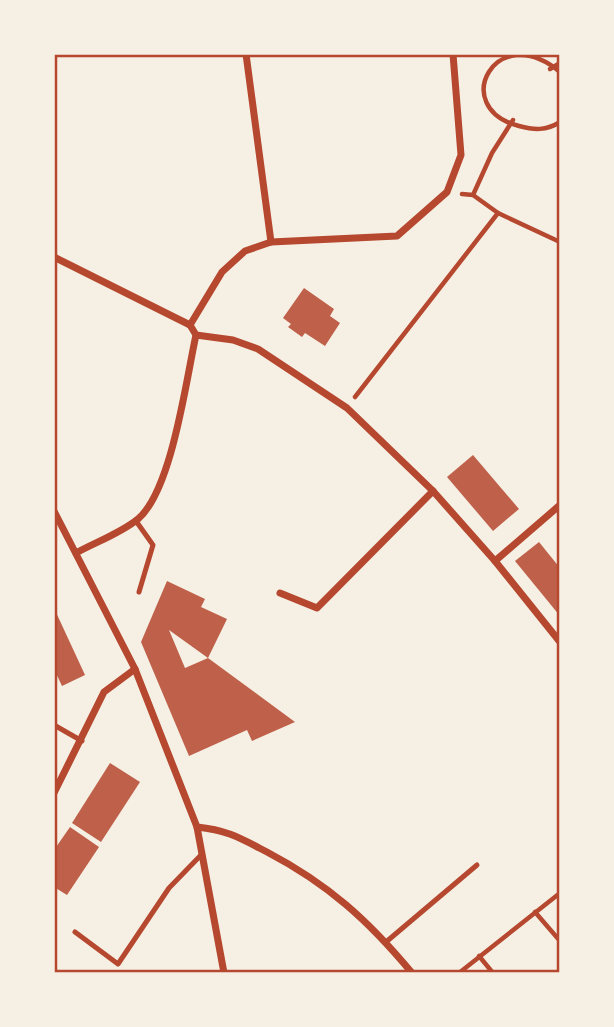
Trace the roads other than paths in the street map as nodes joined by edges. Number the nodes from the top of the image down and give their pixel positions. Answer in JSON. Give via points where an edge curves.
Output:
{"nodes":[{"id":1,"x":246,"y":54,"type":"edge"},
{"id":2,"x":453,"y":54,"type":"edge"},
{"id":3,"x":271,"y":242,"type":"junction"},
{"id":4,"x":54,"y":257,"type":"edge"},
{"id":5,"x":190,"y":325,"type":"junction"},
{"id":6,"x":196,"y":335,"type":"junction"},
{"id":7,"x":433,"y":491,"type":"junction"},
{"id":8,"x":560,"y":505,"type":"edge"},
{"id":9,"x":54,"y":511,"type":"edge"},
{"id":10,"x":136,"y":521,"type":"junction"},
{"id":11,"x":76,"y":553,"type":"junction"},
{"id":12,"x":495,"y":561,"type":"junction"},
{"id":13,"x":139,"y":592,"type":"dead end"},
{"id":14,"x":280,"y":593,"type":"dead end"},
{"id":15,"x":560,"y":642,"type":"edge"},
{"id":16,"x":135,"y":669,"type":"junction"},
{"id":17,"x":54,"y":725,"type":"edge"},
{"id":18,"x":82,"y":741,"type":"junction"},
{"id":19,"x":54,"y":793,"type":"edge"},
{"id":20,"x":197,"y":827,"type":"junction"},
{"id":21,"x":202,"y":854,"type":"junction"},
{"id":22,"x":477,"y":865,"type":"dead end"},
{"id":23,"x":75,"y":932,"type":"dead end"},
{"id":24,"x":386,"y":942,"type":"junction"},
{"id":25,"x":224,"y":973,"type":"edge"},
{"id":26,"x":412,"y":973,"type":"edge"}],
"edges":[{"from":1,"to":3,"type":"street"},
{"from":2,"to":3,"type":"street","via":[[461,155],[447,192],[397,236]]},
{"from":3,"to":5,"type":"street","via":[[233,260],[212,285]]},
{"from":4,"to":5,"type":"street"},
{"from":5,"to":6,"type":"street"},
{"from":6,"to":7,"type":"street","via":[[258,349],[346,408]]},
{"from":6,"to":10,"type":"street","via":[[165,471],[156,495]]},
{"from":7,"to":12,"type":"street"},
{"from":7,"to":14,"type":"street","via":[[317,608]]},
{"from":8,"to":12,"type":"street"},
{"from":9,"to":11,"type":"street"},
{"from":10,"to":11,"type":"street"},
{"from":10,"to":13,"type":"lane","via":[[153,545]]},
{"from":11,"to":16,"type":"street"},
{"from":12,"to":15,"type":"street"},
{"from":16,"to":18,"type":"street","via":[[104,692]]},
{"from":16,"to":20,"type":"street"},
{"from":17,"to":18,"type":"lane"},
{"from":18,"to":19,"type":"street"},
{"from":20,"to":21,"type":"street"},
{"from":20,"to":24,"type":"street","via":[[223,830],[313,876]]},
{"from":21,"to":23,"type":"lane","via":[[169,888],[118,964]]},
{"from":21,"to":25,"type":"street"},
{"from":22,"to":24,"type":"lane"},
{"from":24,"to":26,"type":"street"}]}
